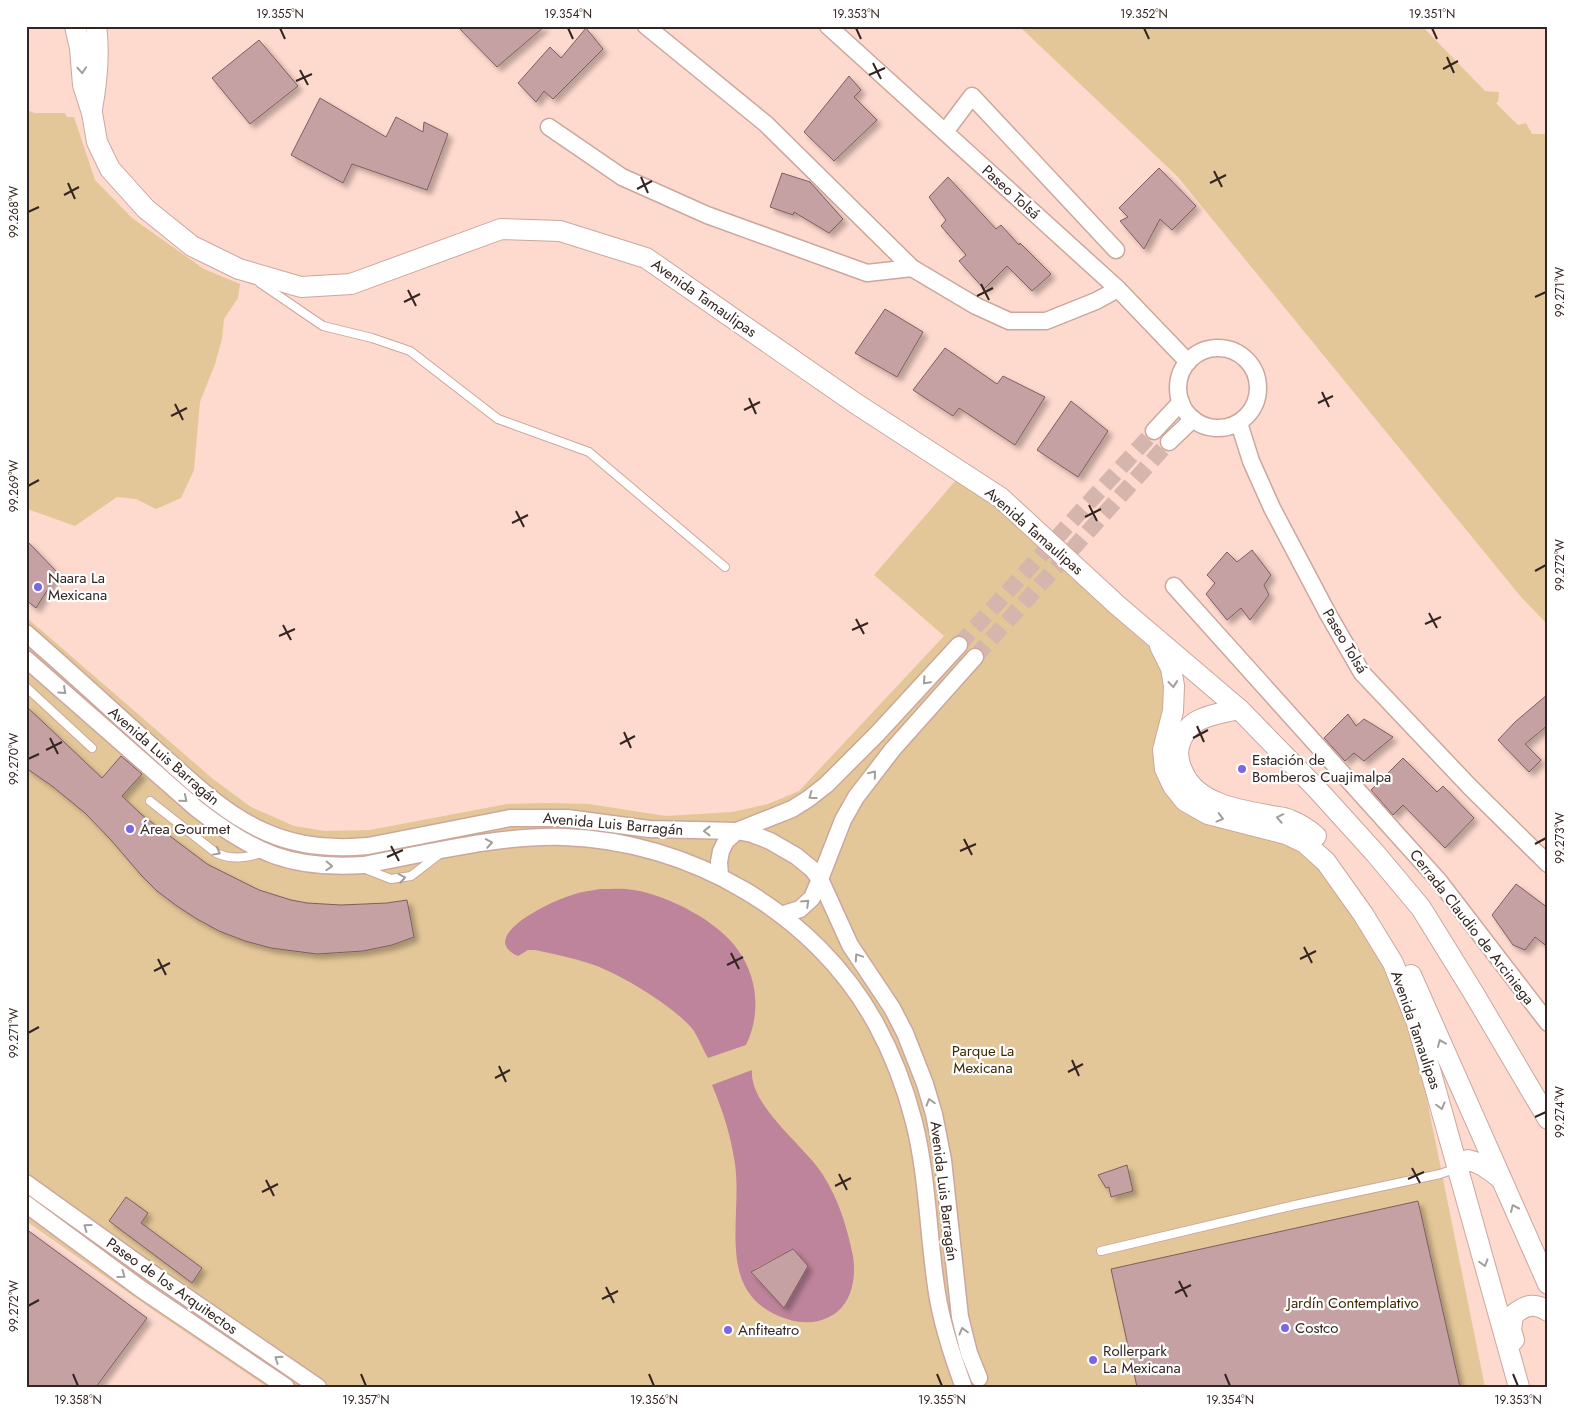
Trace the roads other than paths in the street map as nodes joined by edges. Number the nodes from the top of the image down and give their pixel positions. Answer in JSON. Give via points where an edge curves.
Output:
{"nodes":[{"id":1,"x":75,"y":26,"type":"edge"},
{"id":2,"x":96,"y":26,"type":"edge"},
{"id":3,"x":646,"y":26,"type":"edge"},
{"id":4,"x":828,"y":26,"type":"edge"},
{"id":5,"x":92,"y":113,"type":"junction"},
{"id":6,"x":549,"y":128,"type":"dead end"},
{"id":7,"x":945,"y":132,"type":"junction"},
{"id":8,"x":1116,"y":250,"type":"dead end"},
{"id":9,"x":912,"y":268,"type":"junction"},
{"id":10,"x":239,"y":269,"type":"junction"},
{"id":11,"x":1118,"y":288,"type":"junction"},
{"id":12,"x":1188,"y":362,"type":"junction"},
{"id":13,"x":1181,"y":402,"type":"junction"},
{"id":14,"x":1193,"y":419,"type":"junction"},
{"id":15,"x":1239,"y":423,"type":"junction"},
{"id":16,"x":1154,"y":431,"type":"tunnel mouth"},
{"id":17,"x":1169,"y":442,"type":"tunnel mouth"},
{"id":18,"x":725,"y":567,"type":"dead end"},
{"id":19,"x":1174,"y":586,"type":"dead end"},
{"id":20,"x":26,"y":633,"type":"edge"},
{"id":21,"x":1157,"y":639,"type":"junction"},
{"id":22,"x":959,"y":645,"type":"tunnel mouth"},
{"id":23,"x":975,"y":657,"type":"tunnel mouth"},
{"id":24,"x":26,"y":659,"type":"edge"},
{"id":25,"x":26,"y":687,"type":"edge"},
{"id":26,"x":1239,"y":709,"type":"junction"},
{"id":27,"x":92,"y":748,"type":"dead end"},
{"id":28,"x":150,"y":802,"type":"dead end"},
{"id":29,"x":737,"y":831,"type":"junction"},
{"id":30,"x":285,"y":839,"type":"junction"},
{"id":31,"x":272,"y":855,"type":"junction"},
{"id":32,"x":1548,"y":864,"type":"edge"},
{"id":33,"x":720,"y":876,"type":"junction"},
{"id":34,"x":820,"y":879,"type":"junction"},
{"id":35,"x":781,"y":914,"type":"junction"},
{"id":36,"x":1548,"y":1024,"type":"edge"},
{"id":37,"x":1548,"y":1119,"type":"edge"},
{"id":38,"x":1457,"y":1168,"type":"junction"},
{"id":39,"x":1502,"y":1179,"type":"junction"},
{"id":40,"x":26,"y":1184,"type":"edge"},
{"id":41,"x":26,"y":1204,"type":"edge"},
{"id":42,"x":1101,"y":1251,"type":"dead end"},
{"id":43,"x":153,"y":1274,"type":"junction"},
{"id":44,"x":1548,"y":1284,"type":"edge"},
{"id":45,"x":141,"y":1288,"type":"junction"},
{"id":46,"x":1548,"y":1311,"type":"edge"},
{"id":47,"x":979,"y":1378,"type":"dead end"},
{"id":48,"x":963,"y":1385,"type":"dead end"},
{"id":49,"x":286,"y":1387,"type":"edge"},
{"id":50,"x":318,"y":1387,"type":"edge"},
{"id":51,"x":1520,"y":1387,"type":"edge"},
{"id":52,"x":1526,"y":1387,"type":"edge"}],
"edges":[{"from":1,"to":5,"type":"street","name":"Avenida Tamaulipas","one_way":true,"via":[[83,85]]},
{"from":2,"to":5,"type":"street","name":"Avenida Tamaulipas","via":[[99,47]]},
{"from":3,"to":9,"type":"street","via":[[766,124]]},
{"from":4,"to":7,"type":"street","name":"Paseo Tolsá"},
{"from":5,"to":10,"type":"street","name":"Avenida Tamaulipas","via":[[97,142],[110,169],[146,209],[192,246]]},
{"from":6,"to":9,"type":"street","via":[[622,177],[707,215],[867,274]]},
{"from":7,"to":8,"type":"street","via":[[972,96]]},
{"from":7,"to":11,"type":"street","name":"Paseo Tolsá"},
{"from":9,"to":11,"type":"street","via":[[1008,322],[1046,321],[1096,301]]},
{"from":10,"to":18,"type":"lane","via":[[323,326],[410,351],[498,419],[589,452]]},
{"from":10,"to":21,"type":"street","name":"Avenida Tamaulipas","via":[[301,287],[351,284],[501,228],[560,231],[646,258],[855,403],[1001,498]]},
{"from":11,"to":12,"type":"street","name":"Paseo Tolsá"},
{"from":12,"to":13,"type":"street","via":[[1179,381]]},
{"from":12,"to":15,"type":"street","via":[[1202,352],[1219,348],[1236,352],[1249,362],[1257,378],[1258,395],[1252,411]]},
{"from":13,"to":14,"type":"street"},
{"from":13,"to":16,"type":"street"},
{"from":14,"to":15,"type":"street","via":[[1220,428]]},
{"from":14,"to":17,"type":"street"},
{"from":15,"to":32,"type":"street","name":"Paseo Tolsá","via":[[1251,461],[1272,508],[1362,673]]},
{"from":19,"to":36,"type":"street","name":"Cerrada Claudio de Arciniega","via":[[1439,881]]},
{"from":20,"to":30,"type":"street","name":"Avenida Luis Barragán","via":[[206,794],[241,819]]},
{"from":21,"to":26,"type":"street","name":"Avenida Tamaulipas"},
{"from":21,"to":38,"type":"street","name":"Avenida Tamaulipas","one_way":true,"via":[[1171,668],[1174,686],[1173,711],[1163,750],[1165,769],[1173,786],[1185,800],[1208,814],[1286,834],[1305,843],[1326,862],[1393,963],[1417,1023]]},
{"from":22,"to":29,"type":"street","name":"Avenida Luis Barragán","one_way":true,"via":[[826,785],[792,809]]},
{"from":34,"to":23,"type":"street","one_way":true,"via":[[843,820],[856,797],[893,749]]},
{"from":24,"to":31,"type":"street","name":"Avenida Luis Barragán","one_way":true,"via":[[197,809],[227,832]]},
{"from":25,"to":27,"type":"lane"},
{"from":26,"to":37,"type":"street","name":"Avenida Tamaulipas","via":[[1317,789],[1421,908]]},
{"from":39,"to":26,"type":"street","name":"Avenida Tamaulipas","one_way":true,"via":[[1403,957],[1334,853],[1312,833],[1290,820],[1248,812],[1213,800],[1195,790],[1186,779],[1178,752],[1190,725],[1202,718]]},
{"from":28,"to":31,"type":"lane","one_way":true,"via":[[227,857]]},
{"from":29,"to":30,"type":"street","name":"Avenida Luis Barragán","one_way":true,"via":[[667,830],[567,818],[526,817],[349,848],[315,846]]},
{"from":29,"to":33,"type":"street","name":"Avenida Luis Barragán","via":[[721,851]]},
{"from":29,"to":34,"type":"street","name":"Avenida Luis Barragán","via":[[770,841],[796,856]]},
{"from":30,"to":31,"type":"street"},
{"from":31,"to":33,"type":"street","name":"Avenida Luis Barragán","one_way":true,"via":[[320,866],[357,865],[511,839],[565,837],[641,848]]},
{"from":33,"to":35,"type":"street","name":"Avenida Luis Barragán"},
{"from":35,"to":34,"type":"street","one_way":true,"via":[[807,903]]},
{"from":47,"to":34,"type":"street","name":"Avenida Luis Barragán","one_way":true,"via":[[960,1317],[943,1160],[925,1084],[905,1033],[850,945]]},
{"from":35,"to":48,"type":"street","name":"Avenida Luis Barragán","via":[[845,979],[875,1022],[900,1074],[921,1154],[943,1325]]},
{"from":38,"to":39,"type":"street","via":[[1468,1160],[1474,1161]]},
{"from":38,"to":42,"type":"lane"},
{"from":38,"to":51,"type":"street","name":"Avenida Tamaulipas","one_way":true},
{"from":44,"to":39,"type":"street","name":"Avenida Tamaulipas","one_way":true},
{"from":43,"to":40,"type":"street","name":"Paseo de los Arquitectos","one_way":true},
{"from":41,"to":45,"type":"street","name":"Paseo de los Arquitectos","one_way":true},
{"from":43,"to":45,"type":"street"},
{"from":50,"to":43,"type":"street","name":"Paseo de los Arquitectos","one_way":true},
{"from":45,"to":49,"type":"street","name":"Paseo de los Arquitectos"},
{"from":46,"to":52,"type":"street","via":[[1540,1306],[1522,1307],[1513,1315],[1511,1330]]}]}
